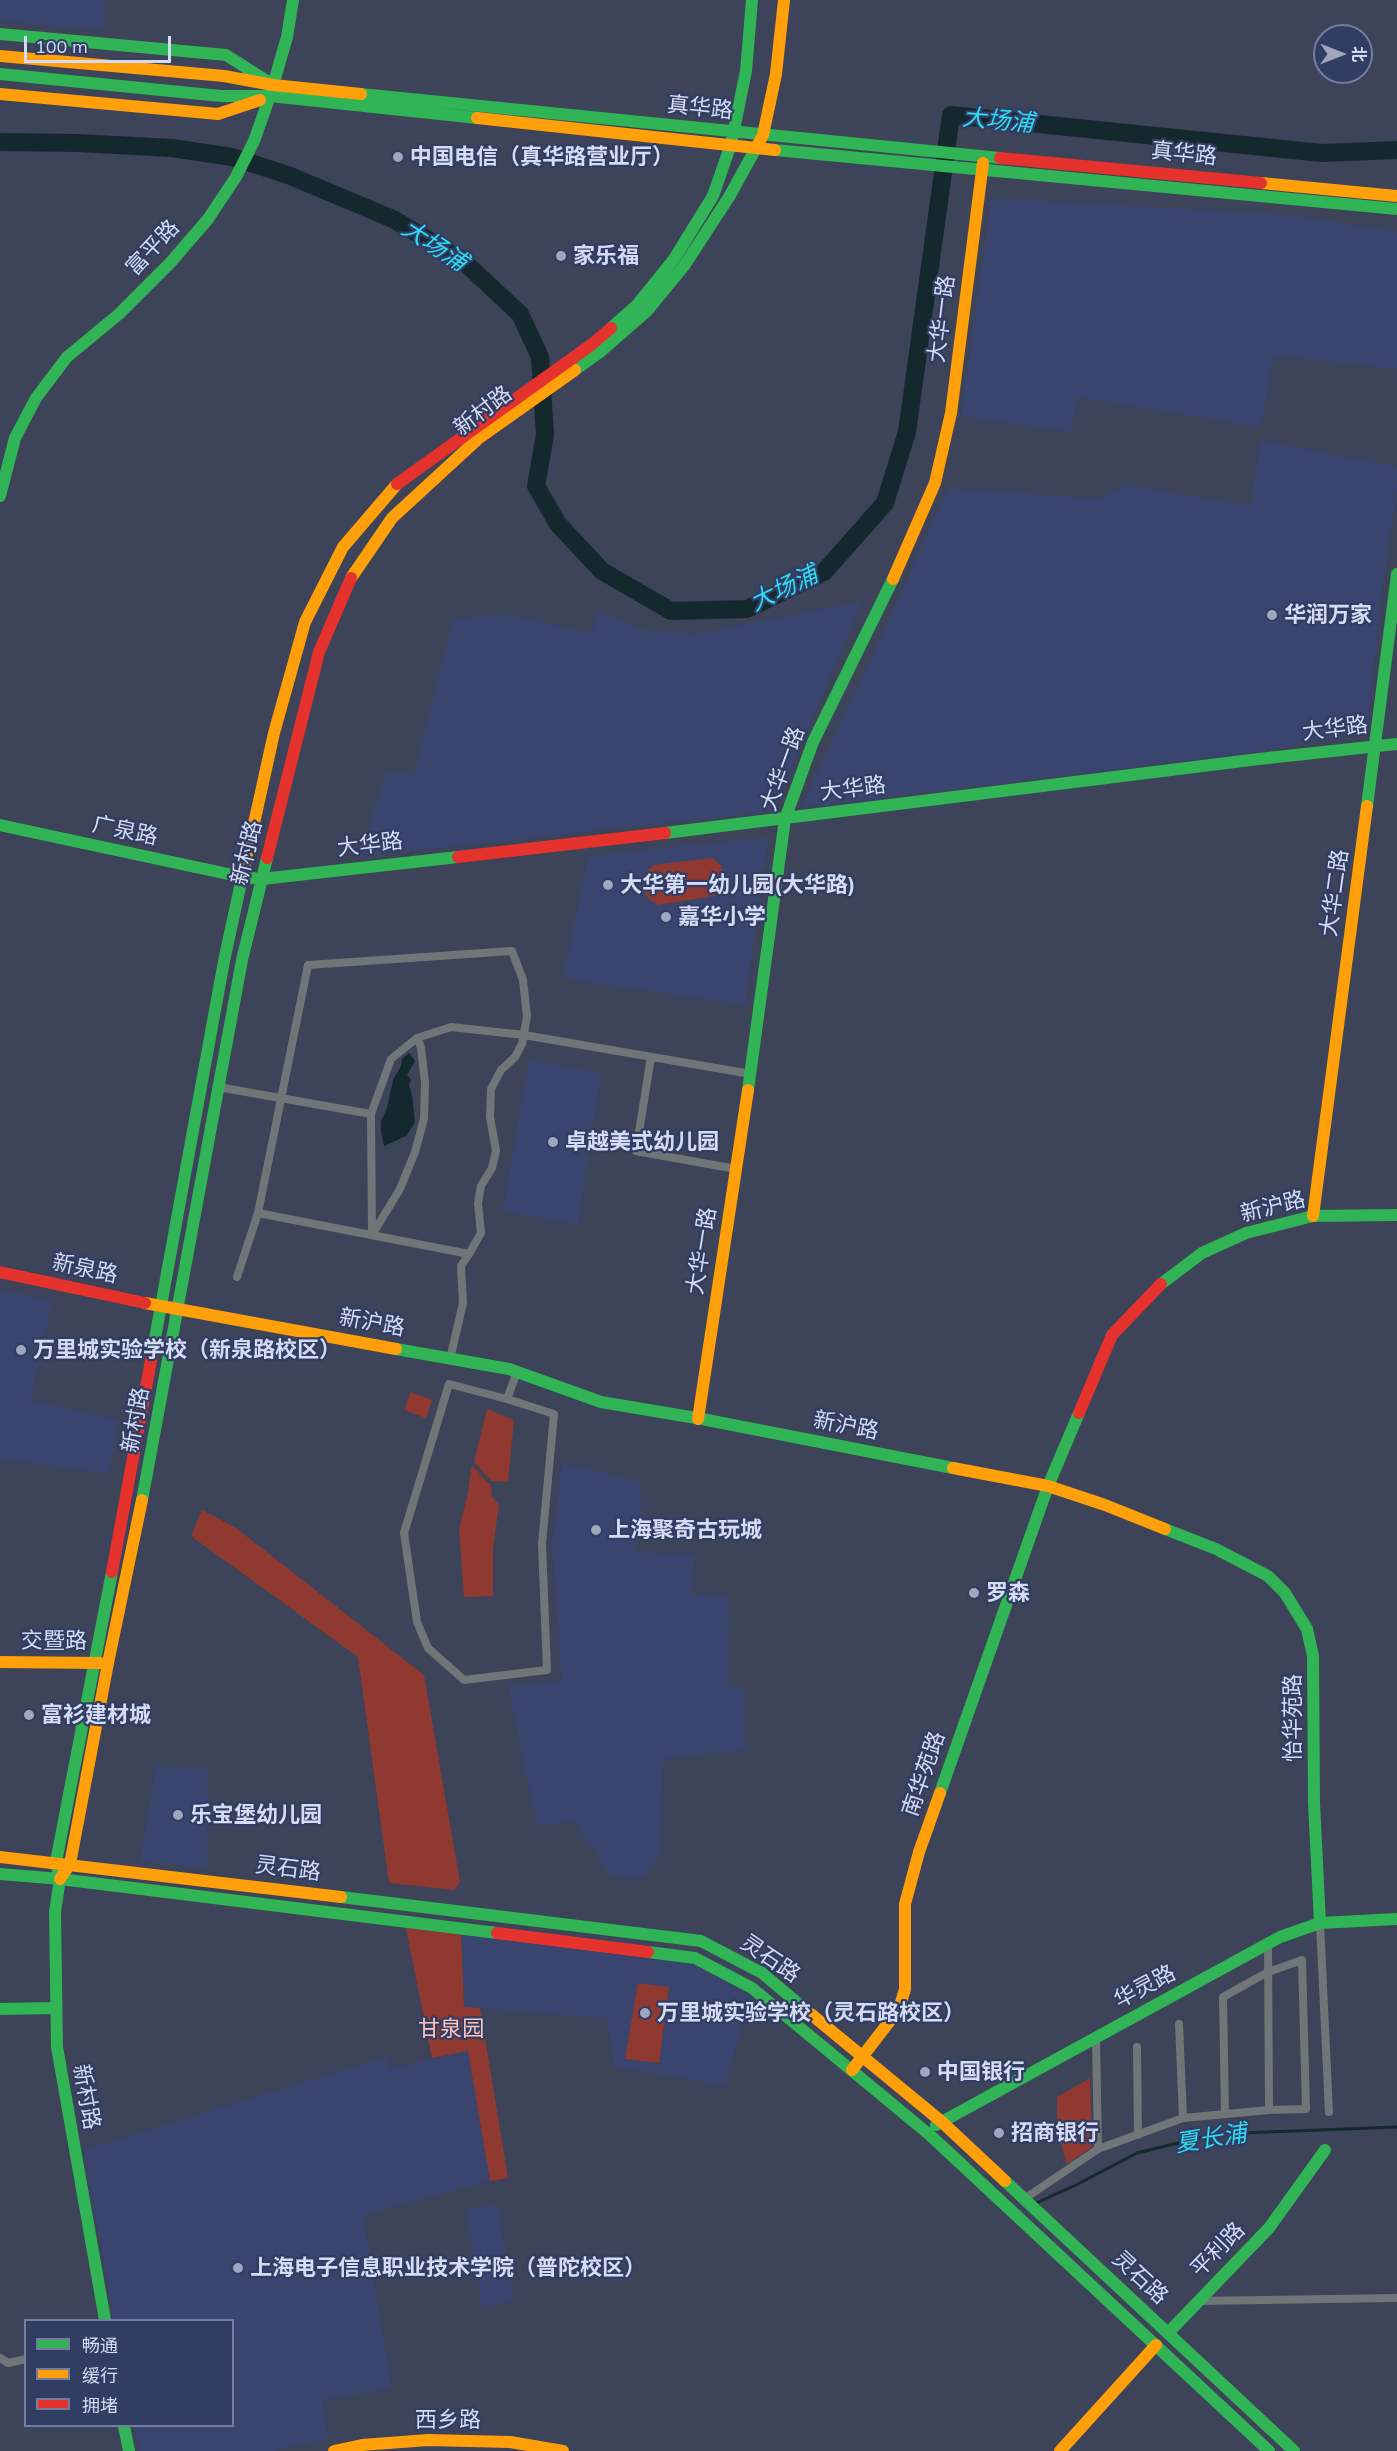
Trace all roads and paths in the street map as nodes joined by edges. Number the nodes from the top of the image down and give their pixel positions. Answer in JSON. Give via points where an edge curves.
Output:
{"nodes":[{"id":1,"x":293,"y":0,"type":"edge"},
{"id":2,"x":752,"y":0,"type":"edge"},
{"id":3,"x":784,"y":0,"type":"edge"},
{"id":4,"x":0,"y":34,"type":"edge"},
{"id":5,"x":0,"y":56,"type":"edge"},
{"id":6,"x":0,"y":74,"type":"edge"},
{"id":7,"x":271,"y":91,"type":"junction"},
{"id":8,"x":0,"y":94,"type":"edge"},
{"id":9,"x":763,"y":135,"type":"junction"},
{"id":10,"x":733,"y":138,"type":"junction"},
{"id":11,"x":756,"y":148,"type":"junction"},
{"id":12,"x":983,"y":156,"type":"junction"},
{"id":13,"x":981,"y":169,"type":"junction"},
{"id":14,"x":1397,"y":196,"type":"edge"},
{"id":15,"x":1397,"y":209,"type":"edge"},
{"id":16,"x":570,"y":367,"type":"junction"},
{"id":17,"x":510,"y":409,"type":"junction"},
{"id":18,"x":0,"y":495,"type":"edge"},
{"id":19,"x":1397,"y":574,"type":"edge"},
{"id":20,"x":1397,"y":744,"type":"edge"},
{"id":21,"x":1376,"y":746,"type":"junction"},
{"id":22,"x":785,"y":819,"type":"junction"},
{"id":23,"x":0,"y":825,"type":"edge"},
{"id":24,"x":242,"y":877,"type":"junction"},
{"id":25,"x":262,"y":879,"type":"junction"},
{"id":26,"x":524,"y":1035,"type":"junction"},
{"id":27,"x":417,"y":1038,"type":"junction"},
{"id":28,"x":651,"y":1057,"type":"junction"},
{"id":29,"x":751,"y":1074,"type":"junction"},
{"id":30,"x":218,"y":1087,"type":"junction"},
{"id":31,"x":281,"y":1098,"type":"junction"},
{"id":32,"x":371,"y":1114,"type":"junction"},
{"id":33,"x":735,"y":1169,"type":"junction"},
{"id":34,"x":258,"y":1213,"type":"junction"},
{"id":35,"x":1397,"y":1215,"type":"edge"},
{"id":36,"x":1313,"y":1216,"type":"junction"},
{"id":37,"x":372,"y":1235,"type":"junction"},
{"id":38,"x":469,"y":1254,"type":"junction"},
{"id":39,"x":0,"y":1272,"type":"edge"},
{"id":40,"x":237,"y":1277,"type":"dead end"},
{"id":41,"x":161,"y":1307,"type":"junction"},
{"id":42,"x":177,"y":1310,"type":"junction"},
{"id":43,"x":450,"y":1359,"type":"junction"},
{"id":44,"x":517,"y":1372,"type":"junction"},
{"id":45,"x":507,"y":1399,"type":"junction"},
{"id":46,"x":698,"y":1419,"type":"junction"},
{"id":47,"x":1048,"y":1486,"type":"junction"},
{"id":48,"x":0,"y":1662,"type":"edge"},
{"id":49,"x":93,"y":1663,"type":"junction"},
{"id":50,"x":108,"y":1663,"type":"junction"},
{"id":51,"x":0,"y":1857,"type":"edge"},
{"id":52,"x":56,"y":1862,"type":"junction"},
{"id":53,"x":70,"y":1864,"type":"junction"},
{"id":54,"x":0,"y":1874,"type":"edge"},
{"id":55,"x":60,"y":1879,"type":"junction"},
{"id":56,"x":1397,"y":1920,"type":"edge"},
{"id":57,"x":1320,"y":1923,"type":"junction"},
{"id":58,"x":1268,"y":1943,"type":"junction"},
{"id":59,"x":1268,"y":1972,"type":"junction"},
{"id":60,"x":55,"y":2008,"type":"junction"},
{"id":61,"x":0,"y":2009,"type":"edge"},
{"id":62,"x":1179,"y":2024,"type":"dead end"},
{"id":63,"x":1096,"y":2037,"type":"junction"},
{"id":64,"x":1137,"y":2047,"type":"dead end"},
{"id":65,"x":861,"y":2056,"type":"junction"},
{"id":66,"x":852,"y":2070,"type":"junction"},
{"id":67,"x":1269,"y":2110,"type":"junction"},
{"id":68,"x":1329,"y":2112,"type":"dead end"},
{"id":69,"x":1225,"y":2114,"type":"junction"},
{"id":70,"x":1183,"y":2118,"type":"junction"},
{"id":71,"x":942,"y":2122,"type":"junction"},
{"id":72,"x":924,"y":2130,"type":"junction"},
{"id":73,"x":1138,"y":2135,"type":"junction"},
{"id":74,"x":1098,"y":2149,"type":"junction"},
{"id":75,"x":1325,"y":2150,"type":"dead end"},
{"id":76,"x":1024,"y":2199,"type":"junction"},
{"id":77,"x":1397,"y":2298,"type":"edge"},
{"id":78,"x":1198,"y":2301,"type":"junction"},
{"id":79,"x":105,"y":2319,"type":"edge"},
{"id":80,"x":1168,"y":2332,"type":"junction"},
{"id":81,"x":1156,"y":2345,"type":"junction"},
{"id":82,"x":0,"y":2358,"type":"edge"},
{"id":83,"x":24,"y":2359,"type":"edge"},
{"id":84,"x":124,"y":2427,"type":"edge"},
{"id":85,"x":409,"y":2446,"type":"edge"},
{"id":86,"x":129,"y":2451,"type":"edge"},
{"id":87,"x":334,"y":2451,"type":"edge"},
{"id":88,"x":562,"y":2451,"type":"edge"},
{"id":89,"x":1060,"y":2451,"type":"edge"},
{"id":90,"x":1269,"y":2451,"type":"edge"},
{"id":91,"x":1294,"y":2451,"type":"edge"}],
"edges":[{"from":1,"to":7,"type":"main road","name":"富平路"},
{"from":2,"to":10,"type":"main road","name":"新村路","via":[[746,71]]},
{"from":3,"to":9,"type":"main road","name":"新村路","via":[[776,74]]},
{"from":4,"to":7,"type":"main road","via":[[226,55]]},
{"from":5,"to":7,"type":"main road","name":"真华路","via":[[224,76]]},
{"from":6,"to":7,"type":"main road","name":"真华路","via":[[220,96]]},
{"from":7,"to":8,"type":"main road","via":[[218,114]]},
{"from":7,"to":10,"type":"main road","name":"真华路"},
{"from":7,"to":18,"type":"main road","name":"富平路","via":[[254,141],[208,219],[119,314],[67,357],[36,398],[15,438]]},
{"from":9,"to":10,"type":"main road","name":"真华路"},
{"from":9,"to":11,"type":"main road","name":"新村路"},
{"from":9,"to":12,"type":"main road","name":"真华路"},
{"from":10,"to":11,"type":"main road","name":"真华路"},
{"from":10,"to":16,"type":"main road","name":"新村路","via":[[713,196],[674,259],[637,305]]},
{"from":11,"to":13,"type":"main road","name":"真华路"},
{"from":11,"to":16,"type":"main road","name":"新村路","via":[[670,284],[647,311],[600,352]]},
{"from":12,"to":13,"type":"main road","name":"大华一路"},
{"from":12,"to":14,"type":"main road","name":"真华路"},
{"from":13,"to":15,"type":"main road","name":"真华路"},
{"from":13,"to":22,"type":"main road","name":"大华一路","via":[[951,413],[935,483],[909,547],[813,742]]},
{"from":16,"to":17,"type":"main road","name":"新村路"},
{"from":17,"to":24,"type":"main road","name":"新村路","via":[[401,480],[343,547],[305,622],[274,733]]},
{"from":17,"to":25,"type":"main road","name":"新村路","via":[[392,518],[349,581],[310,680]]},
{"from":19,"to":21,"type":"main road","name":"大华二路"},
{"from":20,"to":21,"type":"main road","name":"大华路"},
{"from":21,"to":22,"type":"main road","name":"大华路"},
{"from":21,"to":36,"type":"main road","name":"大华二路"},
{"from":22,"to":25,"type":"main road","name":"大华路"},
{"from":22,"to":29,"type":"main road","name":"大华一路"},
{"from":23,"to":24,"type":"main road","name":"广泉路"},
{"from":24,"to":25,"type":"main road","name":"大华路"},
{"from":24,"to":41,"type":"main road","name":"新村路"},
{"from":25,"to":30,"type":"main road","name":"新村路"},
{"from":26,"to":27,"type":"street","via":[[451,1027]]},
{"from":26,"to":28,"type":"street"},
{"from":26,"to":31,"type":"street","via":[[527,1016],[523,980],[512,951],[308,965]]},
{"from":26,"to":38,"type":"street","via":[[516,1057],[501,1070],[491,1089],[490,1117],[496,1151],[492,1168],[481,1186],[481,1233]]},
{"from":27,"to":32,"type":"street","via":[[390,1059]]},
{"from":27,"to":37,"type":"street","via":[[421,1047],[424,1119],[400,1189]]},
{"from":28,"to":29,"type":"street"},
{"from":28,"to":33,"type":"street","via":[[636,1151]]},
{"from":29,"to":33,"type":"main road","name":"大华一路"},
{"from":30,"to":31,"type":"street"},
{"from":30,"to":42,"type":"main road","name":"新村路"},
{"from":31,"to":32,"type":"street"},
{"from":31,"to":34,"type":"street"},
{"from":32,"to":37,"type":"street"},
{"from":33,"to":46,"type":"main road","name":"大华一路"},
{"from":34,"to":37,"type":"street"},
{"from":34,"to":40,"type":"street"},
{"from":35,"to":36,"type":"main road","name":"新沪路"},
{"from":36,"to":47,"type":"main road","name":"新沪路","via":[[1246,1233],[1202,1253],[1163,1281],[1112,1335]]},
{"from":37,"to":38,"type":"street"},
{"from":38,"to":43,"type":"street","via":[[461,1266],[463,1303]]},
{"from":39,"to":41,"type":"main road","name":"新泉路"},
{"from":41,"to":42,"type":"main road","name":"新沪路"},
{"from":41,"to":49,"type":"main road","name":"新村路"},
{"from":42,"to":43,"type":"main road","name":"新沪路"},
{"from":42,"to":50,"type":"main road","name":"新村路","via":[[151,1460]]},
{"from":43,"to":44,"type":"main road","name":"新沪路"},
{"from":44,"to":45,"type":"street"},
{"from":44,"to":46,"type":"main road","name":"新沪路","via":[[601,1402]]},
{"from":45,"to":45,"type":"street","via":[[449,1384],[404,1533],[417,1622],[428,1648],[464,1680],[547,1670],[542,1544],[554,1414]]},
{"from":46,"to":47,"type":"main road","name":"新沪路"},
{"from":47,"to":57,"type":"main road","name":"怡华苑路","via":[[1216,1549],[1268,1576],[1285,1593],[1307,1629],[1313,1656]]},
{"from":47,"to":65,"type":"main road","name":"南华苑路","via":[[919,1852],[905,1904],[905,1989],[899,2009]]},
{"from":48,"to":49,"type":"main road","name":"交暨路"},
{"from":49,"to":50,"type":"main road","name":"交暨路"},
{"from":49,"to":52,"type":"main road","name":"新村路"},
{"from":50,"to":53,"type":"main road","name":"新村路"},
{"from":51,"to":52,"type":"main road","name":"灵石路"},
{"from":52,"to":53,"type":"main road","name":"灵石路"},
{"from":52,"to":55,"type":"main road","name":"新村路"},
{"from":53,"to":55,"type":"main road","name":"新村路"},
{"from":53,"to":65,"type":"main road","name":"灵石路","via":[[700,1941],[762,1973]]},
{"from":54,"to":55,"type":"main road","name":"灵石路"},
{"from":55,"to":60,"type":"main road","name":"新村路","via":[[55,1912]]},
{"from":55,"to":66,"type":"main road","name":"灵石路","via":[[695,1958],[752,1988]]},
{"from":56,"to":57,"type":"main road","name":"华灵路"},
{"from":57,"to":58,"type":"main road","name":"华灵路"},
{"from":57,"to":68,"type":"street","name":"怡华苑路"},
{"from":58,"to":59,"type":"street"},
{"from":58,"to":63,"type":"main road","name":"华灵路"},
{"from":59,"to":67,"type":"street"},
{"from":59,"to":67,"type":"street","via":[[1302,1960],[1306,2109]]},
{"from":59,"to":69,"type":"street","via":[[1223,1997]]},
{"from":60,"to":61,"type":"main road"},
{"from":60,"to":79,"type":"main road","name":"新村路","via":[[63,2088]]},
{"from":62,"to":70,"type":"street"},
{"from":63,"to":71,"type":"main road","name":"华灵路"},
{"from":63,"to":74,"type":"street"},
{"from":64,"to":73,"type":"street"},
{"from":65,"to":66,"type":"main road","name":"南华苑路"},
{"from":65,"to":71,"type":"main road","name":"灵石路"},
{"from":66,"to":72,"type":"main road","name":"灵石路"},
{"from":67,"to":69,"type":"street"},
{"from":69,"to":70,"type":"street"},
{"from":70,"to":73,"type":"street"},
{"from":71,"to":72,"type":"main road","name":"华灵路"},
{"from":71,"to":76,"type":"main road","name":"灵石路"},
{"from":72,"to":81,"type":"main road","name":"灵石路"},
{"from":73,"to":74,"type":"street"},
{"from":74,"to":76,"type":"street"},
{"from":75,"to":78,"type":"main road","name":"平利路","via":[[1269,2228]]},
{"from":76,"to":80,"type":"main road","name":"灵石路"},
{"from":77,"to":78,"type":"street"},
{"from":78,"to":80,"type":"main road","name":"平利路"},
{"from":80,"to":81,"type":"street","name":"平利路"},
{"from":80,"to":91,"type":"main road","name":"灵石路"},
{"from":81,"to":89,"type":"main road","name":"平利路"},
{"from":81,"to":90,"type":"main road","name":"灵石路"},
{"from":82,"to":83,"type":"street","via":[[8,2363]]},
{"from":84,"to":86,"type":"main road"},
{"from":85,"to":87,"type":"main road","name":"西乡路","via":[[362,2445]]},
{"from":85,"to":88,"type":"main road","name":"西乡路","via":[[510,2442]]}]}
